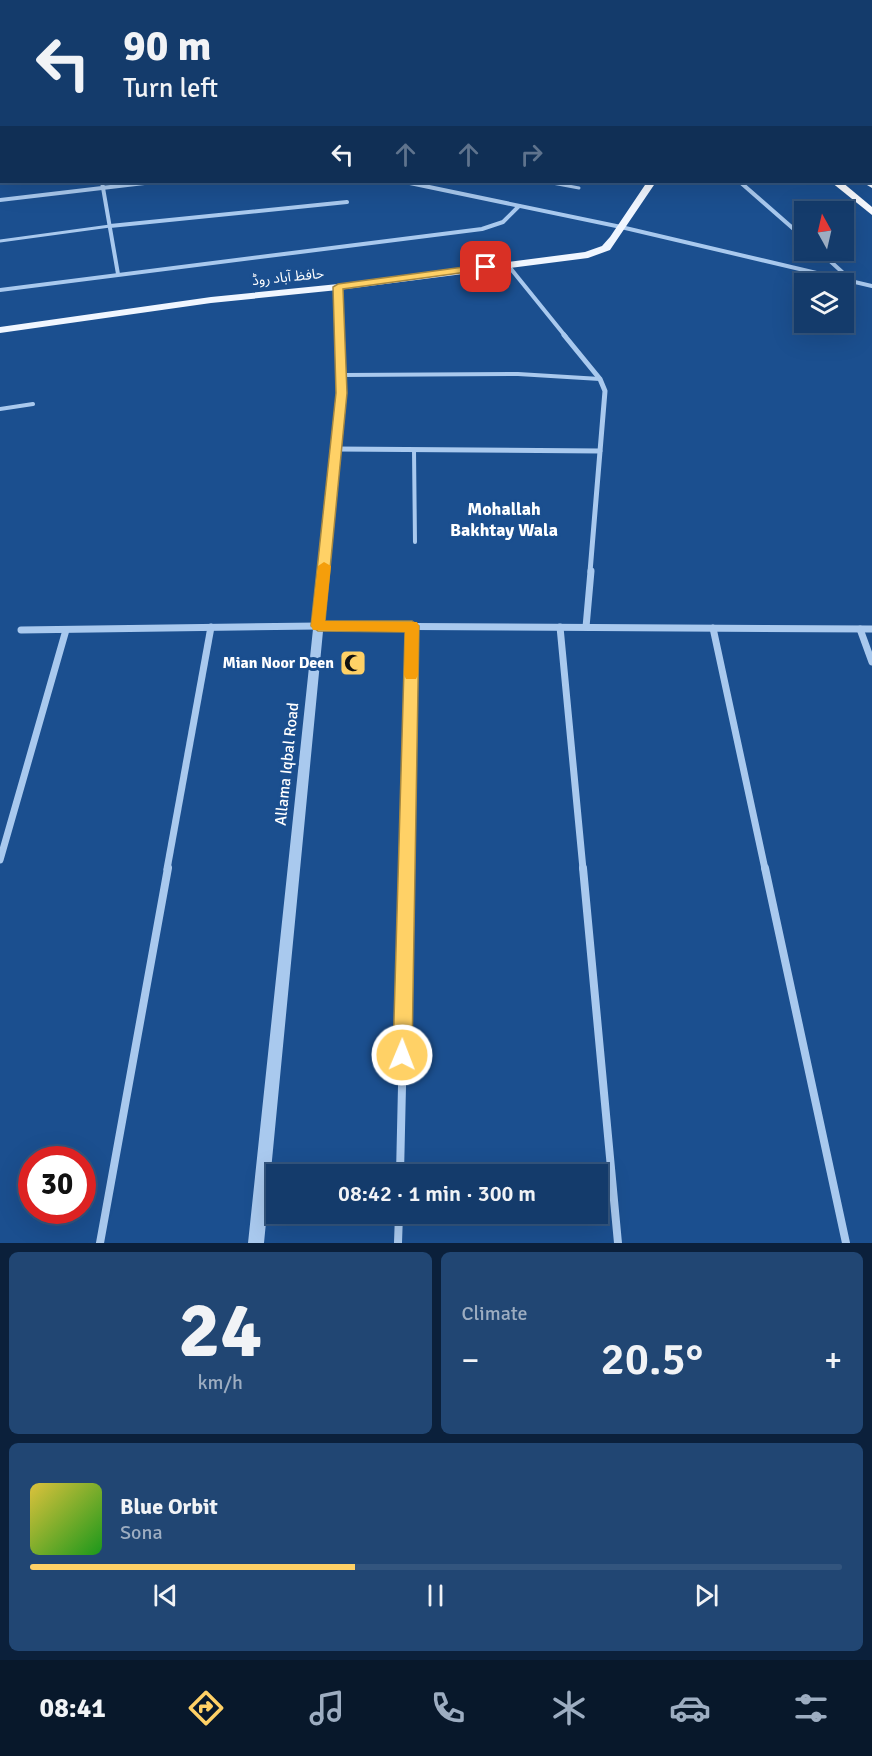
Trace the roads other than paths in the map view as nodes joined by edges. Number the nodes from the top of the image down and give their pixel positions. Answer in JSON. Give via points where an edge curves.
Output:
{"nodes":[{"id":1,"x":128,"y":183,"type":"edge"},
{"id":2,"x":410,"y":183,"type":"edge"},
{"id":3,"x":552,"y":183,"type":"edge"},
{"id":4,"x":650,"y":183,"type":"edge"},
{"id":5,"x":741,"y":183,"type":"edge"},
{"id":6,"x":837,"y":183,"type":"edge"},
{"id":7,"x":103,"y":184,"type":"edge"},
{"id":8,"x":579,"y":188,"type":"dead end"},
{"id":9,"x":0,"y":200,"type":"edge"},
{"id":10,"x":347,"y":202,"type":"dead end"},
{"id":11,"x":519,"y":206,"type":"junction"},
{"id":12,"x":872,"y":212,"type":"edge"},
{"id":13,"x":110,"y":226,"type":"junction"},
{"id":14,"x":621,"y":227,"type":"junction"},
{"id":15,"x":794,"y":229,"type":"edge"},
{"id":16,"x":0,"y":241,"type":"edge"},
{"id":17,"x":830,"y":261,"type":"edge"},
{"id":18,"x":507,"y":264,"type":"junction"},
{"id":19,"x":814,"y":273,"type":"edge"},
{"id":20,"x":842,"y":273,"type":"edge"},
{"id":21,"x":118,"y":274,"type":"junction"},
{"id":22,"x":854,"y":282,"type":"edge"},
{"id":23,"x":872,"y":286,"type":"edge"},
{"id":24,"x":338,"y":287,"type":"junction"},
{"id":25,"x":0,"y":290,"type":"edge"},
{"id":26,"x":0,"y":330,"type":"edge"},
{"id":27,"x":343,"y":375,"type":"junction"},
{"id":28,"x":600,"y":379,"type":"junction"},
{"id":29,"x":33,"y":404,"type":"dead end"},
{"id":30,"x":0,"y":409,"type":"edge"},
{"id":31,"x":336,"y":449,"type":"junction"},
{"id":32,"x":414,"y":450,"type":"junction"},
{"id":33,"x":600,"y":451,"type":"junction"},
{"id":34,"x":415,"y":542,"type":"dead end"},
{"id":35,"x":318,"y":626,"type":"junction"},
{"id":36,"x":412,"y":626,"type":"junction"},
{"id":37,"x":211,"y":627,"type":"junction"},
{"id":38,"x":560,"y":627,"type":"junction"},
{"id":39,"x":586,"y":627,"type":"junction"},
{"id":40,"x":712,"y":628,"type":"junction"},
{"id":41,"x":860,"y":629,"type":"junction"},
{"id":42,"x":872,"y":629,"type":"edge"},
{"id":43,"x":21,"y":630,"type":"dead end"},
{"id":44,"x":66,"y":630,"type":"junction"},
{"id":45,"x":872,"y":662,"type":"edge"},
{"id":46,"x":0,"y":860,"type":"edge"},
{"id":47,"x":400,"y":1164,"type":"edge"},
{"id":48,"x":399,"y":1224,"type":"edge"},
{"id":49,"x":100,"y":1243,"type":"edge"},
{"id":50,"x":256,"y":1243,"type":"edge"},
{"id":51,"x":398,"y":1243,"type":"edge"},
{"id":52,"x":618,"y":1243,"type":"edge"},
{"id":53,"x":846,"y":1243,"type":"edge"}],
"edges":[{"from":1,"to":7,"type":"street"},
{"from":2,"to":11,"type":"street"},
{"from":3,"to":8,"type":"lane"},
{"from":4,"to":14,"type":"main road","name":"حافظ آباد روڈ"},
{"from":5,"to":15,"type":"street"},
{"from":6,"to":12,"type":"highway"},
{"from":7,"to":9,"type":"street"},
{"from":7,"to":13,"type":"street"},
{"from":10,"to":13,"type":"street"},
{"from":11,"to":14,"type":"street"},
{"from":11,"to":21,"type":"street","via":[[499,226],[482,229]]},
{"from":13,"to":16,"type":"lane"},
{"from":13,"to":21,"type":"street"},
{"from":14,"to":18,"type":"main road","name":"حافظ آباد روڈ","via":[[606,248],[588,255]]},
{"from":14,"to":19,"type":"street"},
{"from":17,"to":20,"type":"street"},
{"from":18,"to":24,"type":"main road","name":"حافظ آباد روڈ"},
{"from":18,"to":28,"type":"street"},
{"from":21,"to":25,"type":"street"},
{"from":22,"to":23,"type":"street"},
{"from":24,"to":26,"type":"main road","name":"حافظ آباد روڈ","via":[[211,300]]},
{"from":24,"to":27,"type":"street","name":"Allama Iqbal Road"},
{"from":27,"to":28,"type":"lane","via":[[518,374]]},
{"from":27,"to":31,"type":"street","name":"Allama Iqbal Road"},
{"from":28,"to":33,"type":"street","via":[[605,391]]},
{"from":29,"to":30,"type":"lane"},
{"from":31,"to":32,"type":"street"},
{"from":31,"to":35,"type":"street","name":"Allama Iqbal Road"},
{"from":32,"to":33,"type":"street"},
{"from":32,"to":34,"type":"lane"},
{"from":33,"to":39,"type":"street"},
{"from":35,"to":36,"type":"street"},
{"from":35,"to":37,"type":"street"},
{"from":35,"to":50,"type":"street","name":"Allama Iqbal Road"},
{"from":36,"to":38,"type":"street"},
{"from":36,"to":47,"type":"street"},
{"from":37,"to":44,"type":"street"},
{"from":37,"to":49,"type":"street"},
{"from":38,"to":39,"type":"street"},
{"from":38,"to":52,"type":"street"},
{"from":39,"to":40,"type":"street"},
{"from":40,"to":41,"type":"street"},
{"from":40,"to":53,"type":"street"},
{"from":41,"to":42,"type":"street"},
{"from":41,"to":45,"type":"street"},
{"from":43,"to":44,"type":"street"},
{"from":44,"to":46,"type":"street"},
{"from":48,"to":51,"type":"street"}]}
